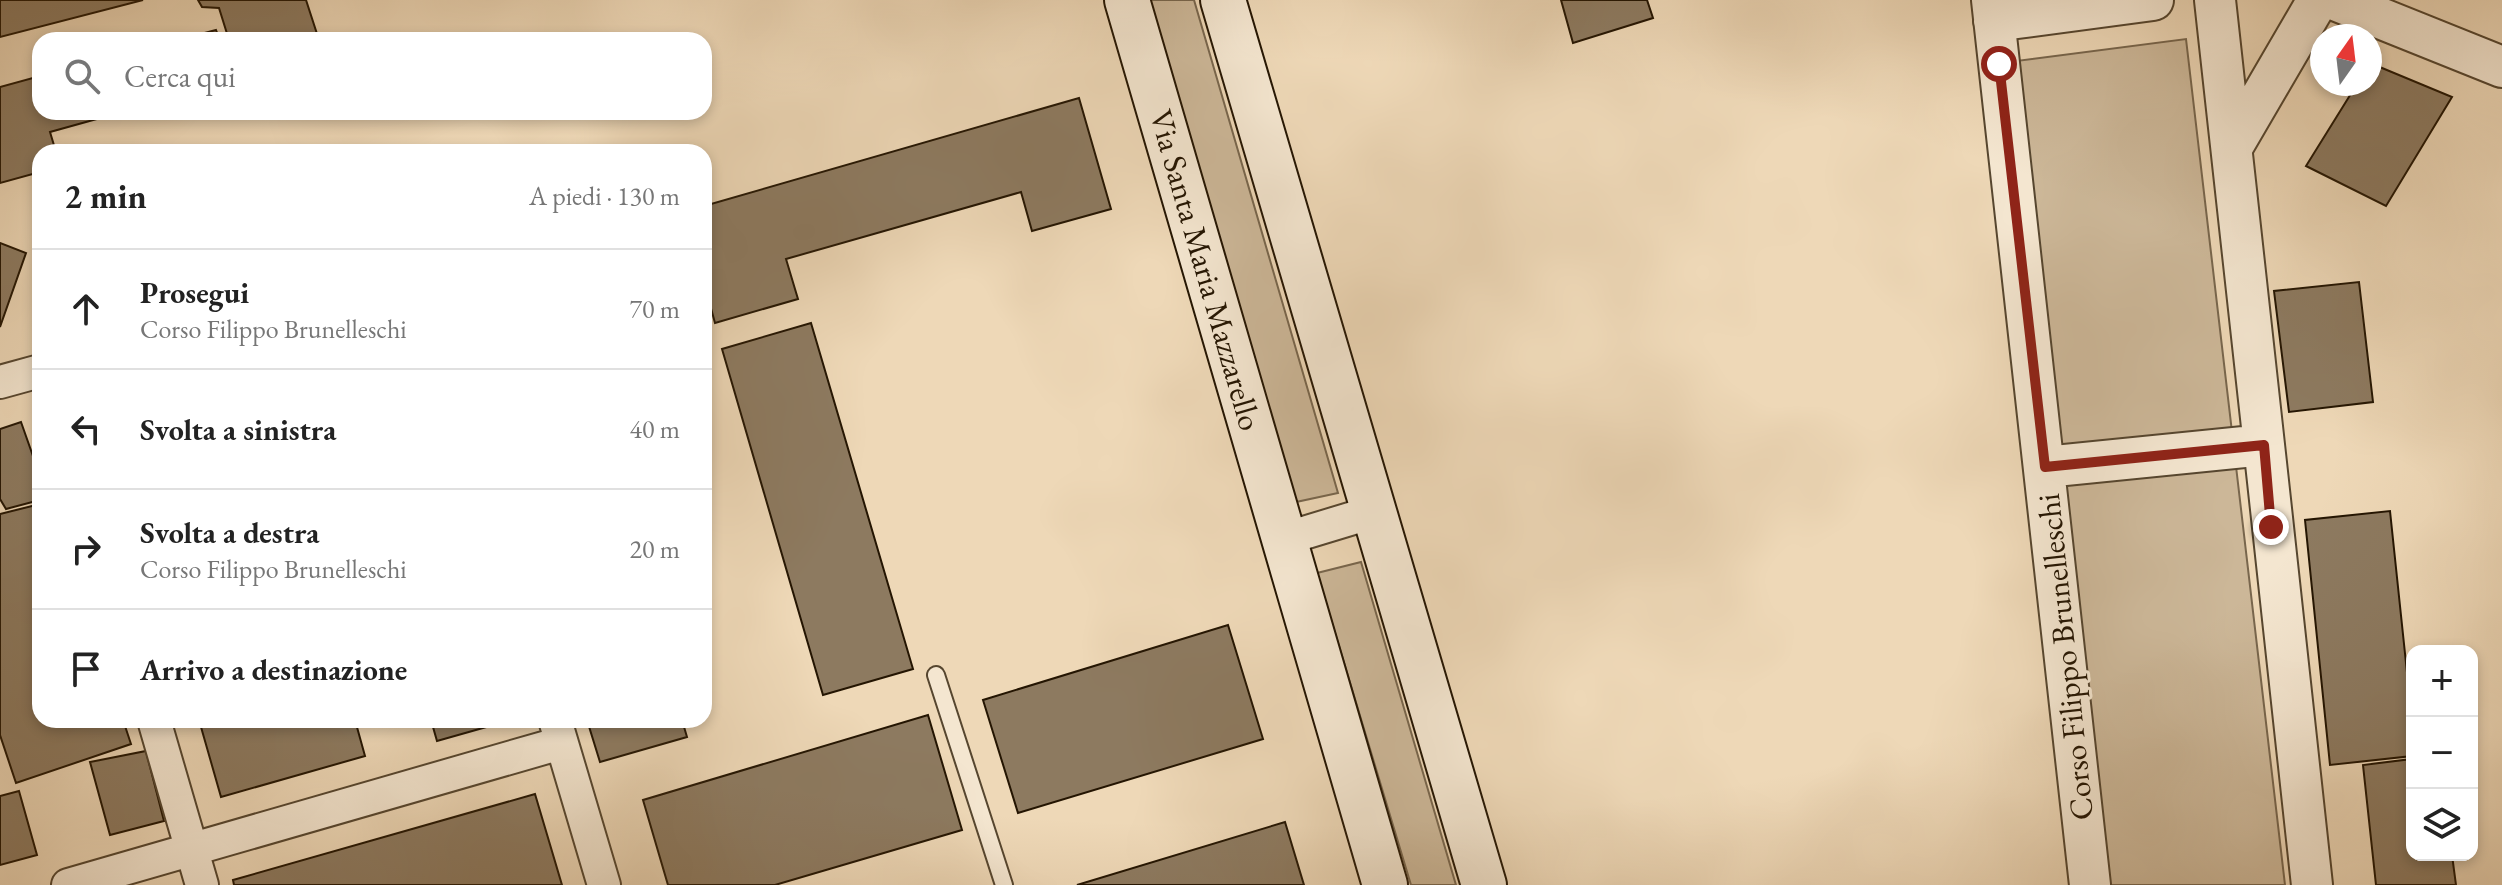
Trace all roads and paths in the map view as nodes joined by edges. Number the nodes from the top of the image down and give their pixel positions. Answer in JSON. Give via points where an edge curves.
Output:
{"nodes":[{"id":1,"x":1127,"y":0,"type":"edge"},
{"id":2,"x":1223,"y":0,"type":"edge"},
{"id":3,"x":2153,"y":0,"type":"edge"},
{"id":4,"x":2215,"y":0,"type":"edge"},
{"id":5,"x":2318,"y":0,"type":"edge"},
{"id":6,"x":2335,"y":0,"type":"edge"},
{"id":7,"x":1993,"y":10,"type":"edge"},
{"id":8,"x":2502,"y":67,"type":"edge"},
{"id":9,"x":2234,"y":144,"type":"junction"},
{"id":10,"x":32,"y":373,"type":"edge"},
{"id":11,"x":0,"y":382,"type":"edge"},
{"id":12,"x":2264,"y":445,"type":"junction"},
{"id":13,"x":2045,"y":467,"type":"junction"},
{"id":14,"x":1373,"y":512,"type":"junction"},
{"id":15,"x":1284,"y":539,"type":"junction"},
{"id":16,"x":936,"y":675,"type":"dead end"},
{"id":17,"x":156,"y":728,"type":"edge"},
{"id":18,"x":558,"y":731,"type":"edge"},
{"id":19,"x":192,"y":849,"type":"junction"},
{"id":20,"x":68,"y":885,"type":"edge"},
{"id":21,"x":202,"y":885,"type":"edge"},
{"id":22,"x":604,"y":885,"type":"edge"},
{"id":23,"x":1004,"y":885,"type":"edge"},
{"id":24,"x":1385,"y":885,"type":"edge"},
{"id":25,"x":1484,"y":885,"type":"edge"},
{"id":26,"x":2090,"y":885,"type":"edge"},
{"id":27,"x":2312,"y":885,"type":"edge"}],
"edges":[{"from":1,"to":15,"type":"main road","name":"Via Santa Maria Mazzarello"},
{"from":2,"to":14,"type":"main road"},
{"from":3,"to":7,"type":"street"},
{"from":4,"to":9,"type":"street"},
{"from":5,"to":9,"type":"street"},
{"from":6,"to":8,"type":"street"},
{"from":7,"to":13,"type":"street","name":"Corso Filippo Brunelleschi"},
{"from":9,"to":12,"type":"street"},
{"from":10,"to":11,"type":"street"},
{"from":12,"to":13,"type":"street"},
{"from":12,"to":27,"type":"street"},
{"from":13,"to":26,"type":"street","name":"Corso Filippo Brunelleschi"},
{"from":14,"to":15,"type":"street"},
{"from":14,"to":25,"type":"main road"},
{"from":15,"to":24,"type":"main road","name":"Via Santa Maria Mazzarello"},
{"from":16,"to":23,"type":"lane"},
{"from":17,"to":19,"type":"street"},
{"from":18,"to":19,"type":"street"},
{"from":18,"to":22,"type":"street"},
{"from":19,"to":20,"type":"street"},
{"from":19,"to":21,"type":"street"}]}
